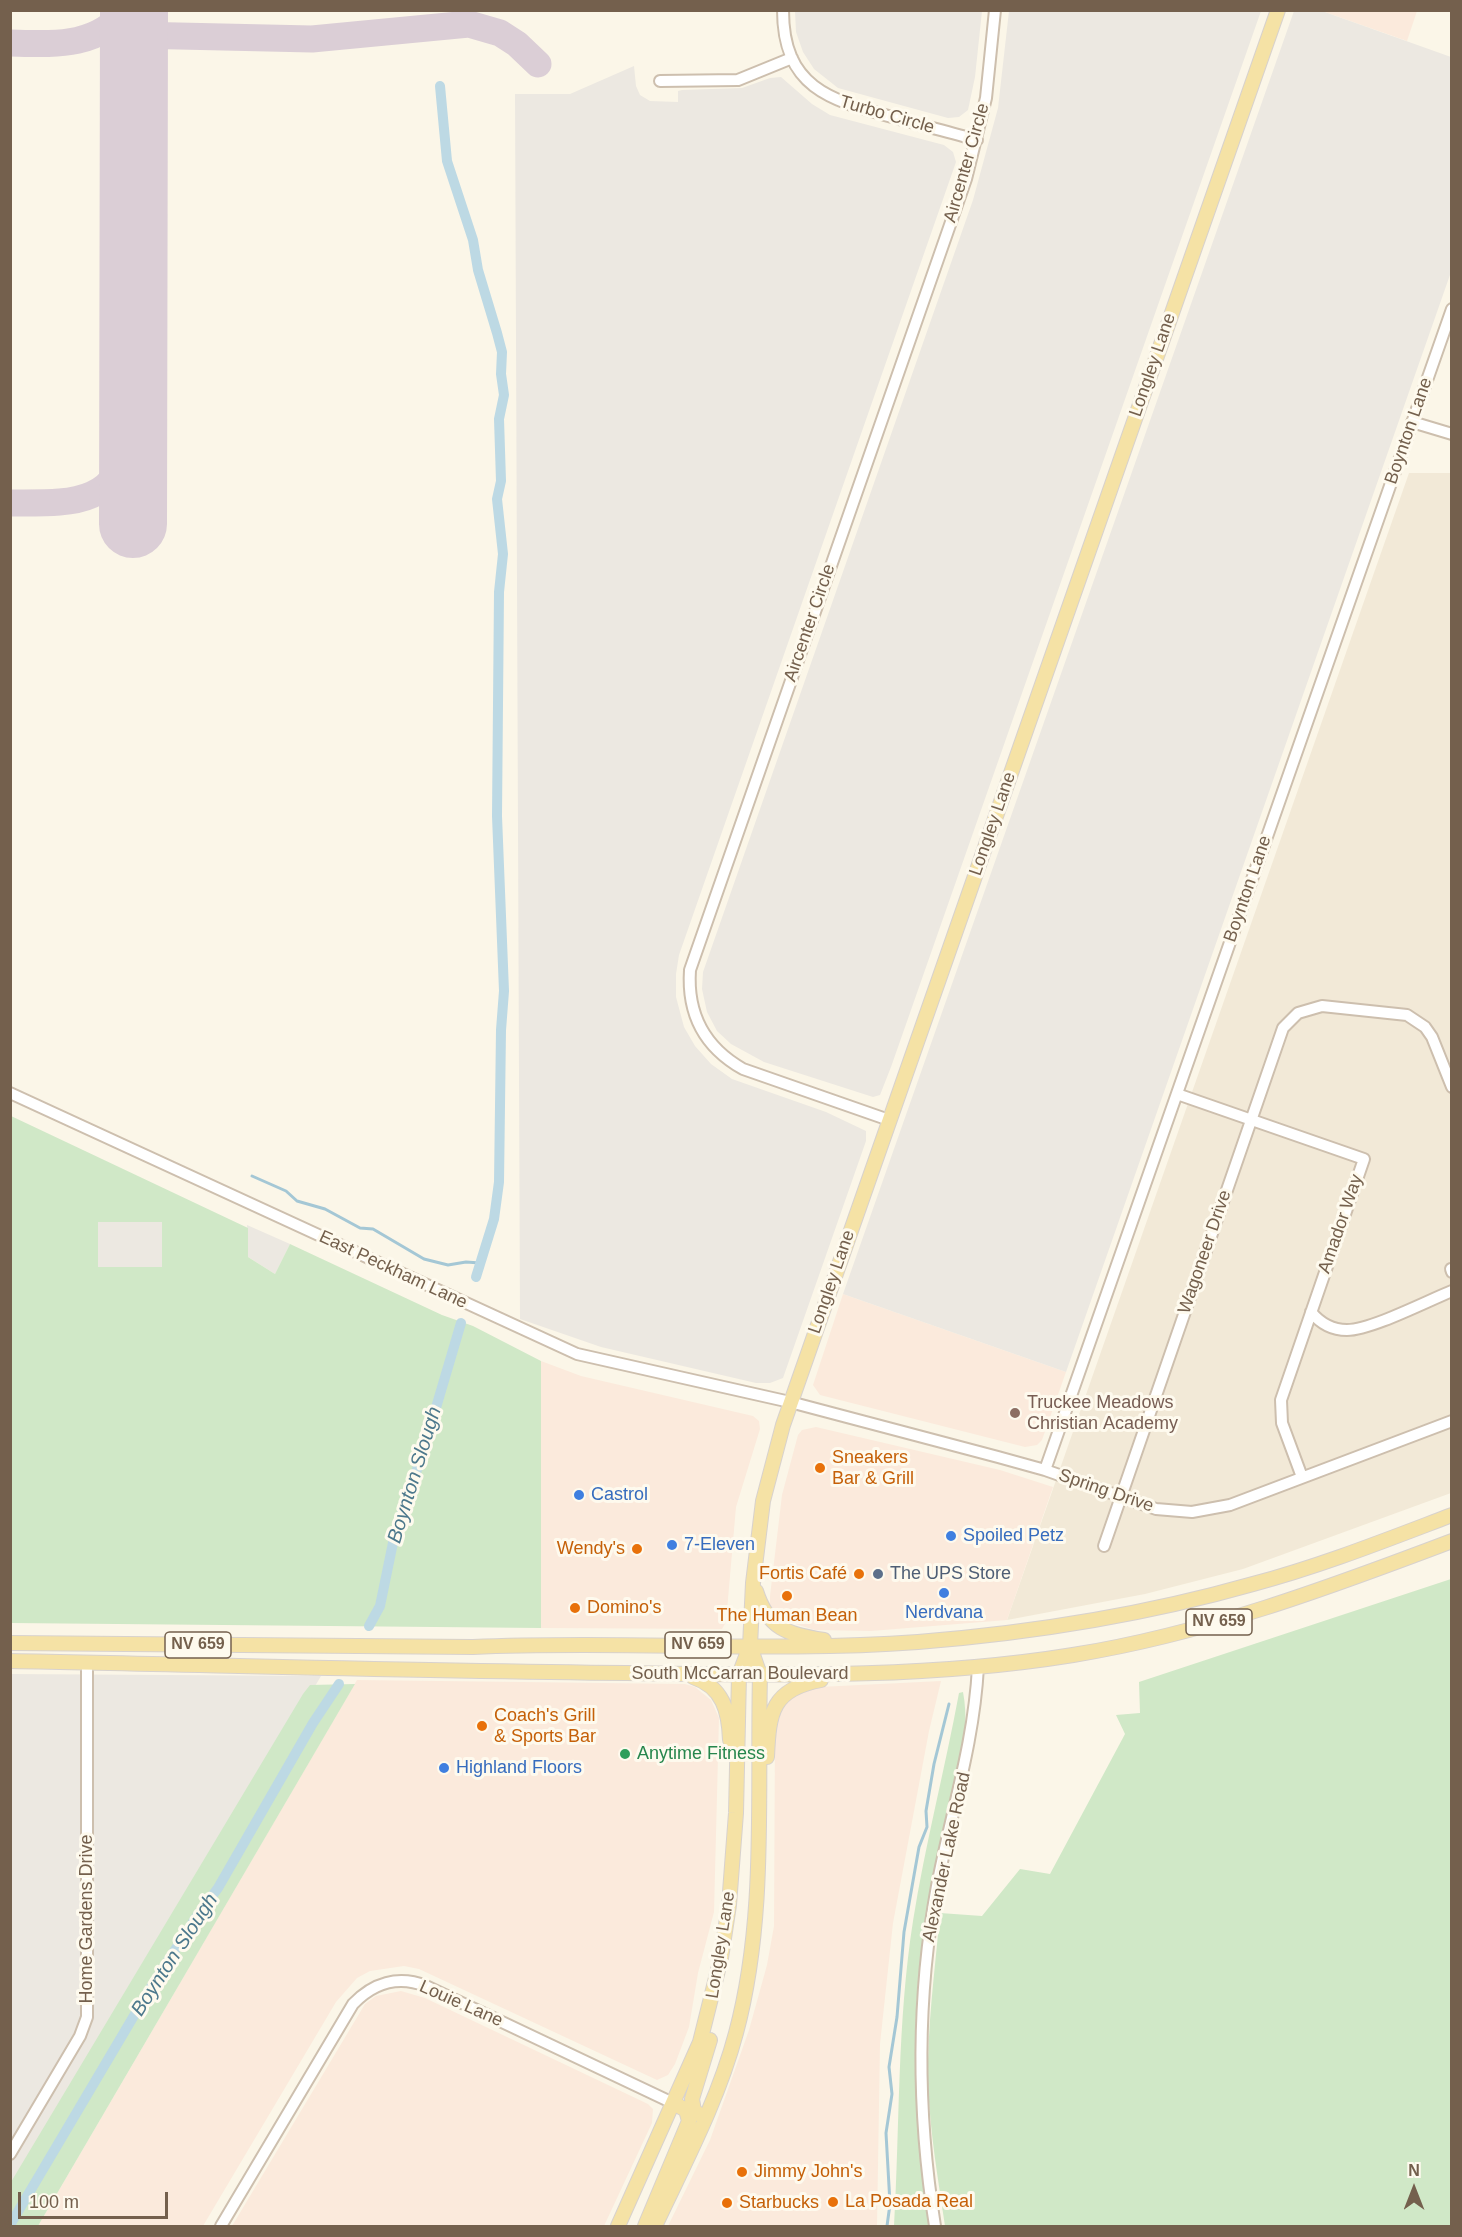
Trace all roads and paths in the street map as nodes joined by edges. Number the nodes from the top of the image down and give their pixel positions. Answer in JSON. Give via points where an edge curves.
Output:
{"nodes":[{"id":1,"x":783,"y":10,"type":"edge"},
{"id":2,"x":995,"y":10,"type":"edge"},
{"id":3,"x":1278,"y":10,"type":"edge"},
{"id":4,"x":792,"y":58,"type":"junction"},
{"id":5,"x":660,"y":81,"type":"dead end"},
{"id":6,"x":977,"y":140,"type":"junction"},
{"id":7,"x":1452,"y":309,"type":"edge"},
{"id":8,"x":1412,"y":422,"type":"junction"},
{"id":9,"x":1452,"y":434,"type":"edge"},
{"id":10,"x":1452,"y":1087,"type":"edge"},
{"id":11,"x":10,"y":1093,"type":"edge"},
{"id":12,"x":1176,"y":1094,"type":"junction"},
{"id":13,"x":889,"y":1120,"type":"junction"},
{"id":14,"x":1250,"y":1120,"type":"junction"},
{"id":15,"x":1452,"y":1291,"type":"edge"},
{"id":16,"x":1311,"y":1312,"type":"junction"},
{"id":17,"x":790,"y":1402,"type":"junction"},
{"id":18,"x":1452,"y":1421,"type":"edge"},
{"id":19,"x":1045,"y":1470,"type":"junction"},
{"id":20,"x":1302,"y":1477,"type":"junction"},
{"id":21,"x":1121,"y":1496,"type":"junction"},
{"id":22,"x":1452,"y":1515,"type":"edge"},
{"id":23,"x":1452,"y":1541,"type":"edge"},
{"id":24,"x":1104,"y":1546,"type":"dead end"},
{"id":25,"x":753,"y":1582,"type":"junction"},
{"id":26,"x":10,"y":1643,"type":"edge"},
{"id":27,"x":272,"y":1645,"type":"junction"},
{"id":28,"x":862,"y":1645,"type":"junction"},
{"id":29,"x":750,"y":1646,"type":"junction"},
{"id":30,"x":10,"y":1662,"type":"edge"},
{"id":31,"x":87,"y":1663,"type":"junction"},
{"id":32,"x":978,"y":1667,"type":"junction"},
{"id":33,"x":679,"y":1674,"type":"junction"},
{"id":34,"x":851,"y":1674,"type":"junction"},
{"id":35,"x":739,"y":1675,"type":"junction"},
{"id":36,"x":760,"y":1675,"type":"junction"},
{"id":37,"x":757,"y":1842,"type":"junction"},
{"id":38,"x":733,"y":1860,"type":"junction"},
{"id":39,"x":726,"y":1935,"type":"junction"},
{"id":40,"x":675,"y":2104,"type":"junction"},
{"id":41,"x":705,"y":2118,"type":"junction"},
{"id":42,"x":10,"y":2154,"type":"edge"},
{"id":43,"x":221,"y":2226,"type":"edge"},
{"id":44,"x":618,"y":2226,"type":"edge"},
{"id":45,"x":645,"y":2226,"type":"edge"},
{"id":46,"x":654,"y":2226,"type":"edge"},
{"id":47,"x":935,"y":2226,"type":"edge"}],
"edges":[{"from":1,"to":4,"type":"street","name":"Turbo Circle"},
{"from":2,"to":6,"type":"street","name":"Aircenter Circle","via":[[992,57]]},
{"from":3,"to":13,"type":"main road","name":"Longley Lane"},
{"from":4,"to":5,"type":"street","via":[[738,80]]},
{"from":4,"to":6,"type":"street","name":"Turbo Circle","via":[[808,82],[834,100]]},
{"from":6,"to":13,"type":"street","name":"Aircenter Circle","via":[[690,970],[694,1016],[708,1041],[730,1062]]},
{"from":7,"to":8,"type":"street","name":"Boynton Lane"},
{"from":8,"to":9,"type":"street"},
{"from":8,"to":12,"type":"street","name":"Boynton Lane"},
{"from":10,"to":14,"type":"street","name":"Wagoneer Drive","via":[[1432,1037],[1407,1015],[1322,1006],[1298,1013],[1279,1037]]},
{"from":11,"to":17,"type":"street","name":"East Peckham Lane","via":[[565,1350]]},
{"from":12,"to":14,"type":"street","name":"Amador Way"},
{"from":12,"to":19,"type":"street","name":"Boynton Lane"},
{"from":13,"to":17,"type":"main road","name":"Longley Lane"},
{"from":14,"to":16,"type":"street","name":"Amador Way","via":[[1364,1159]]},
{"from":14,"to":21,"type":"street","name":"Wagoneer Drive"},
{"from":15,"to":16,"type":"street","via":[[1359,1329],[1329,1326]]},
{"from":16,"to":20,"type":"street","name":"Amador Way","via":[[1281,1411]]},
{"from":17,"to":19,"type":"street","name":"Spring Drive"},
{"from":17,"to":25,"type":"main road","name":"Longley Lane","via":[[764,1501]]},
{"from":18,"to":20,"type":"street","name":"Spring Drive"},
{"from":19,"to":21,"type":"street","name":"Spring Drive"},
{"from":20,"to":21,"type":"street","name":"Spring Drive","via":[[1230,1505],[1192,1512],[1156,1509]]},
{"from":21,"to":24,"type":"street","name":"Wagoneer Drive"},
{"from":22,"to":28,"type":"main road","name":"South McCarran Boulevard","number":"NV 659","via":[[1316,1565],[1169,1606],[1011,1632]]},
{"from":23,"to":32,"type":"main road","name":"South McCarran Boulevard","number":"NV 659","via":[[1303,1597],[1206,1626],[1076,1655]]},
{"from":25,"to":28,"type":"main road","via":[[762,1608],[781,1629]]},
{"from":25,"to":29,"type":"main road","name":"Longley Lane"},
{"from":26,"to":27,"type":"main road","name":"South McCarran Boulevard","number":"NV 659"},
{"from":27,"to":29,"type":"main road","name":"South McCarran Boulevard","number":"NV 659"},
{"from":27,"to":31,"type":"main road","via":[[213,1654],[108,1653]]},
{"from":28,"to":29,"type":"main road","name":"South McCarran Boulevard","number":"NV 659"},
{"from":29,"to":35,"type":"main road","name":"Longley Lane"},
{"from":29,"to":36,"type":"main road","name":"Longley Lane"},
{"from":30,"to":31,"type":"main road","name":"South McCarran Boulevard","number":"NV 659"},
{"from":31,"to":33,"type":"main road","name":"South McCarran Boulevard","number":"NV 659"},
{"from":31,"to":42,"type":"street","name":"Home Gardens Drive","via":[[87,2017],[80,2036]]},
{"from":32,"to":34,"type":"main road","name":"South McCarran Boulevard","number":"NV 659"},
{"from":32,"to":47,"type":"street","name":"Alexander Lake Road","via":[[971,1740],[938,1885],[924,1988],[922,2111]]},
{"from":33,"to":35,"type":"main road","name":"South McCarran Boulevard","number":"NV 659"},
{"from":33,"to":38,"type":"main road","via":[[704,1680],[726,1706]]},
{"from":34,"to":36,"type":"main road","name":"South McCarran Boulevard","number":"NV 659"},
{"from":34,"to":37,"type":"main road","via":[[795,1687],[773,1708]]},
{"from":35,"to":36,"type":"main road","name":"South McCarran Boulevard","number":"NV 659"},
{"from":35,"to":38,"type":"main road","name":"Longley Lane"},
{"from":36,"to":37,"type":"main road","name":"Longley Lane"},
{"from":37,"to":41,"type":"main road","name":"Longley Lane","via":[[755,1907],[745,1997],[725,2070]]},
{"from":38,"to":39,"type":"main road","name":"Longley Lane"},
{"from":39,"to":40,"type":"main road","name":"Longley Lane","via":[[710,2009]]},
{"from":39,"to":41,"type":"main road","via":[[720,2010],[692,2099],[694,2111]]},
{"from":40,"to":43,"type":"street","name":"Louie Lane","via":[[426,1986],[407,1981],[383,1983],[353,2004]]},
{"from":40,"to":44,"type":"main road","name":"Longley Lane"},
{"from":40,"to":45,"type":"main road","via":[[686,2110],[689,2121]]},
{"from":41,"to":46,"type":"main road","name":"Longley Lane"}]}
